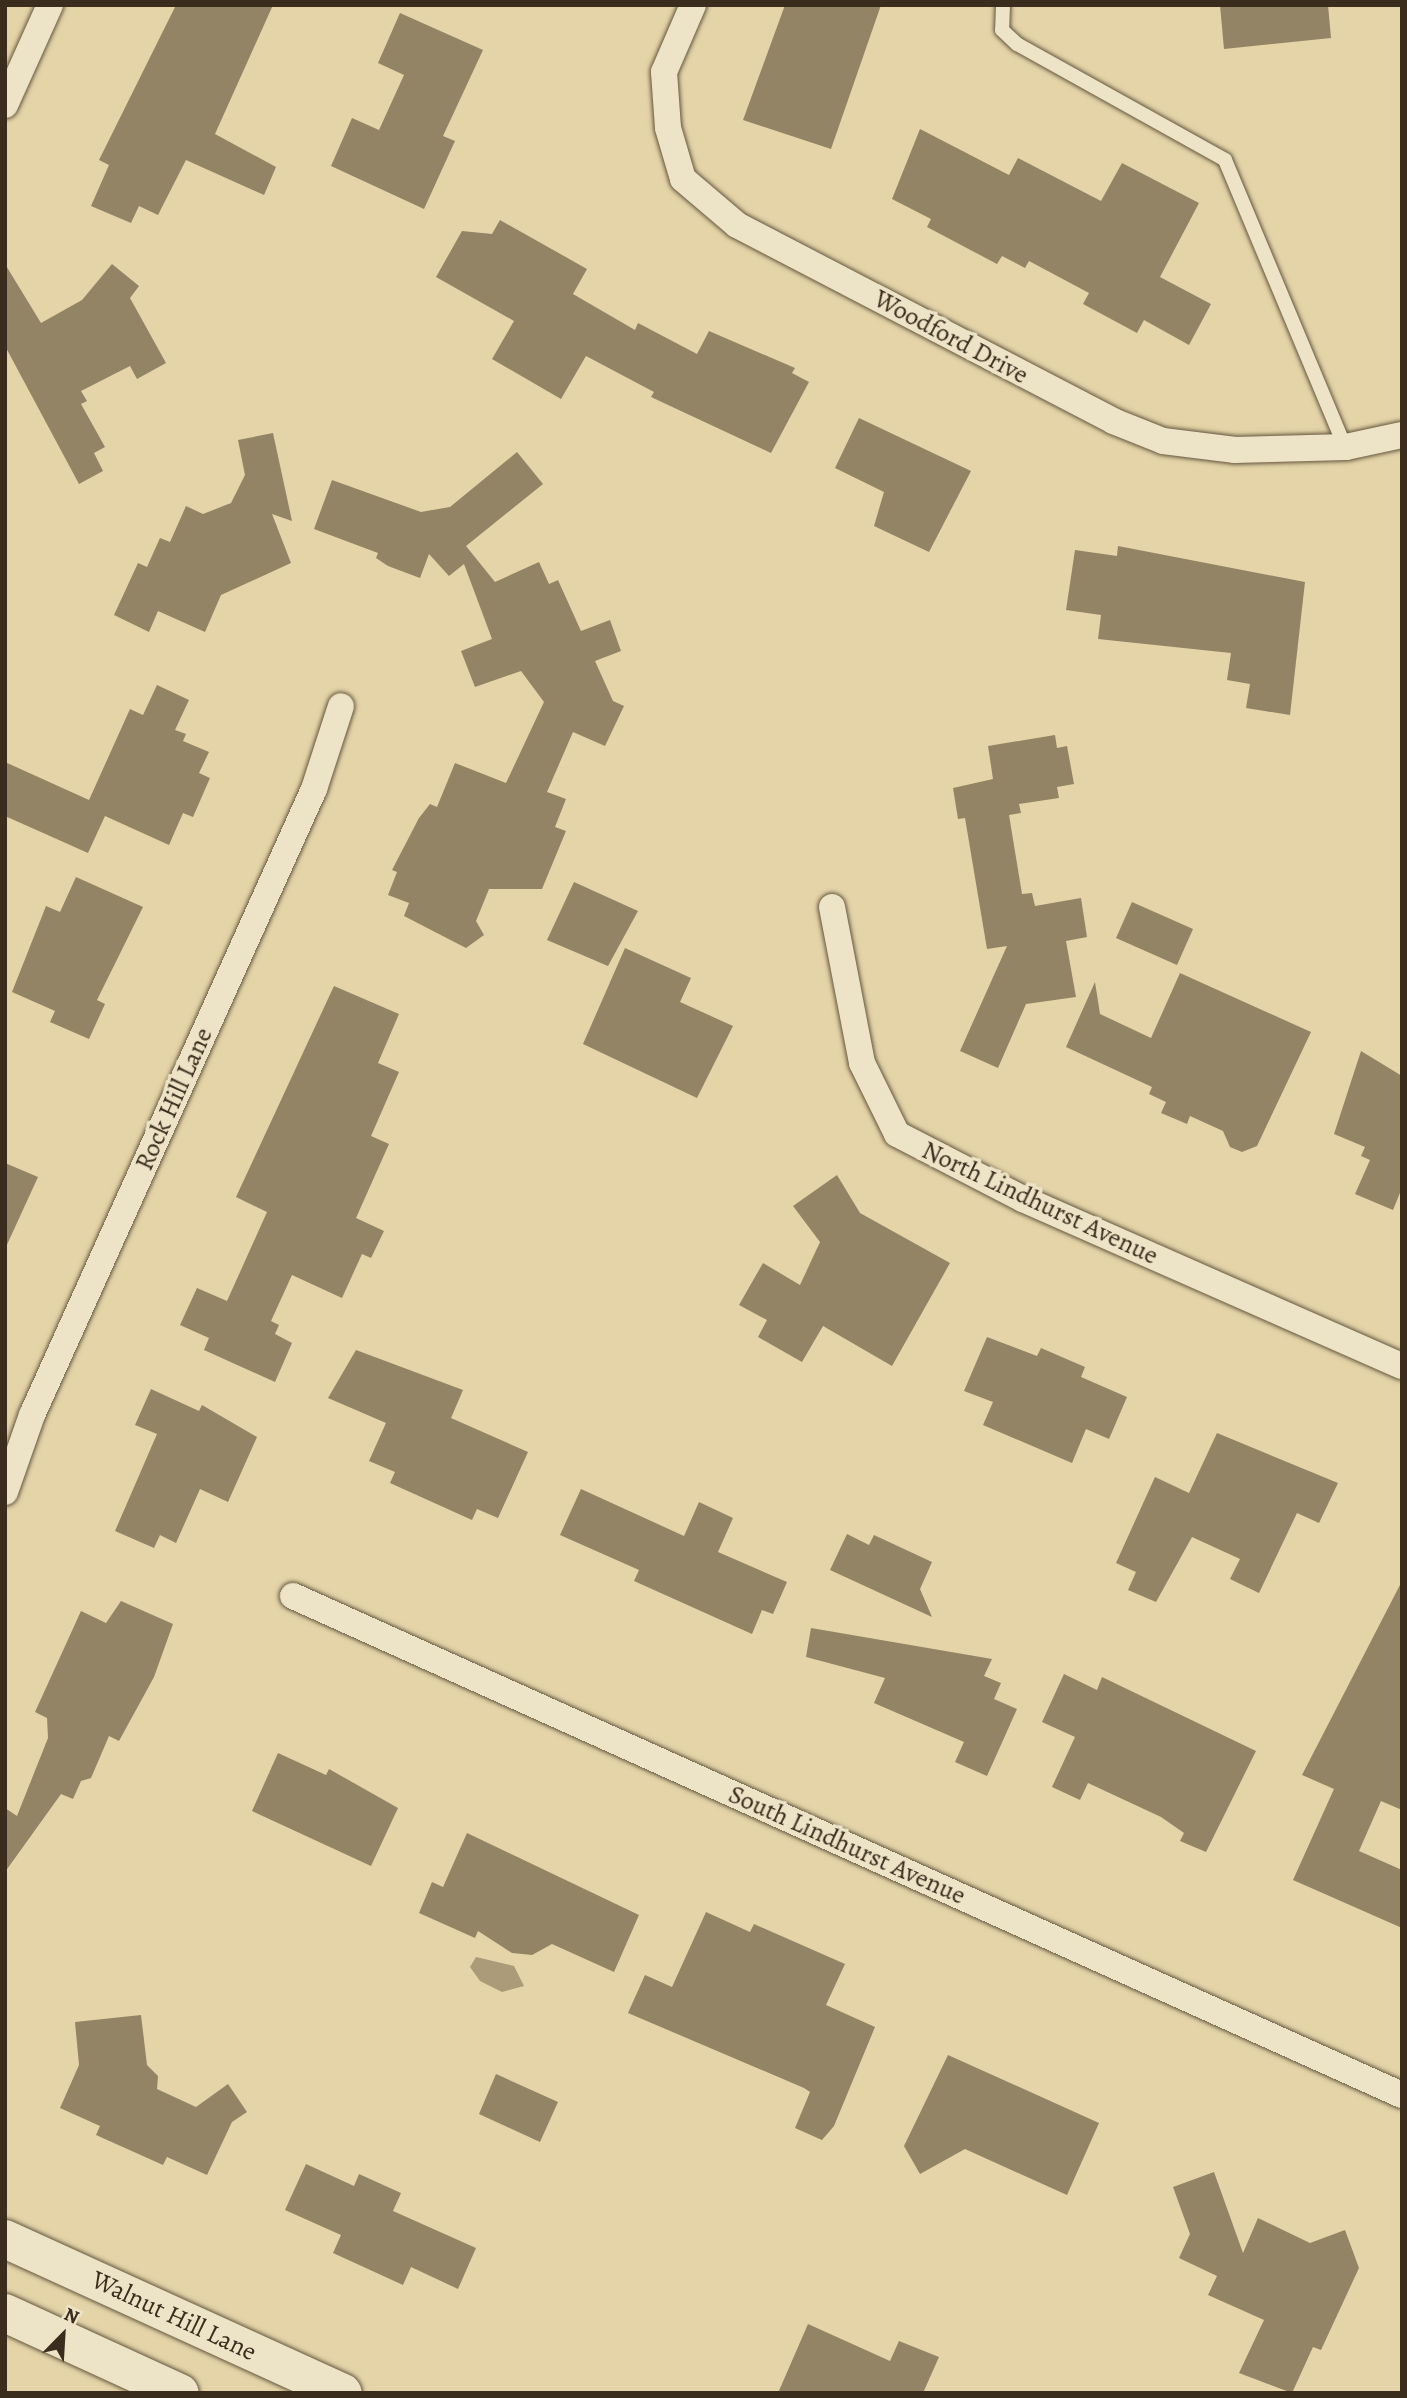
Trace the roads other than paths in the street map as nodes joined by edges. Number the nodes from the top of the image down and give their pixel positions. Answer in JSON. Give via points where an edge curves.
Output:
{"nodes":[{"id":1,"x":50,"y":5,"type":"edge"},
{"id":2,"x":1003,"y":5,"type":"edge"},
{"id":3,"x":689,"y":13,"type":"edge"},
{"id":4,"x":5,"y":105,"type":"edge"},
{"id":5,"x":1402,"y":435,"type":"edge"},
{"id":6,"x":1345,"y":447,"type":"junction"},
{"id":7,"x":341,"y":706,"type":"dead end"},
{"id":8,"x":832,"y":907,"type":"dead end"},
{"id":9,"x":1402,"y":1366,"type":"edge"},
{"id":10,"x":5,"y":1492,"type":"edge"},
{"id":11,"x":293,"y":1596,"type":"dead end"},
{"id":12,"x":1402,"y":2095,"type":"edge"},
{"id":13,"x":5,"y":2239,"type":"edge"},
{"id":14,"x":5,"y":2313,"type":"edge"},
{"id":15,"x":180,"y":2393,"type":"edge"},
{"id":16,"x":343,"y":2393,"type":"edge"}],
"edges":[{"from":1,"to":4,"type":"street"},
{"from":2,"to":6,"type":"lane","via":[[1002,30],[1017,44],[1225,160]]},
{"from":3,"to":6,"type":"street","name":"Woodford Drive","via":[[664,72],[668,128],[683,179],[737,225],[1113,421],[1163,441],[1235,450]]},
{"from":5,"to":6,"type":"street","name":"Woodford Drive"},
{"from":7,"to":10,"type":"street","name":"Rock Hill Lane","via":[[314,789],[32,1415]]},
{"from":8,"to":9,"type":"street","name":"North Lindhurst Avenue","via":[[862,1063],[897,1134],[1023,1199]]},
{"from":11,"to":12,"type":"street","name":"South Lindhurst Avenue"},
{"from":13,"to":16,"type":"main road","name":"Walnut Hill Lane"},
{"from":14,"to":15,"type":"main road"}]}
